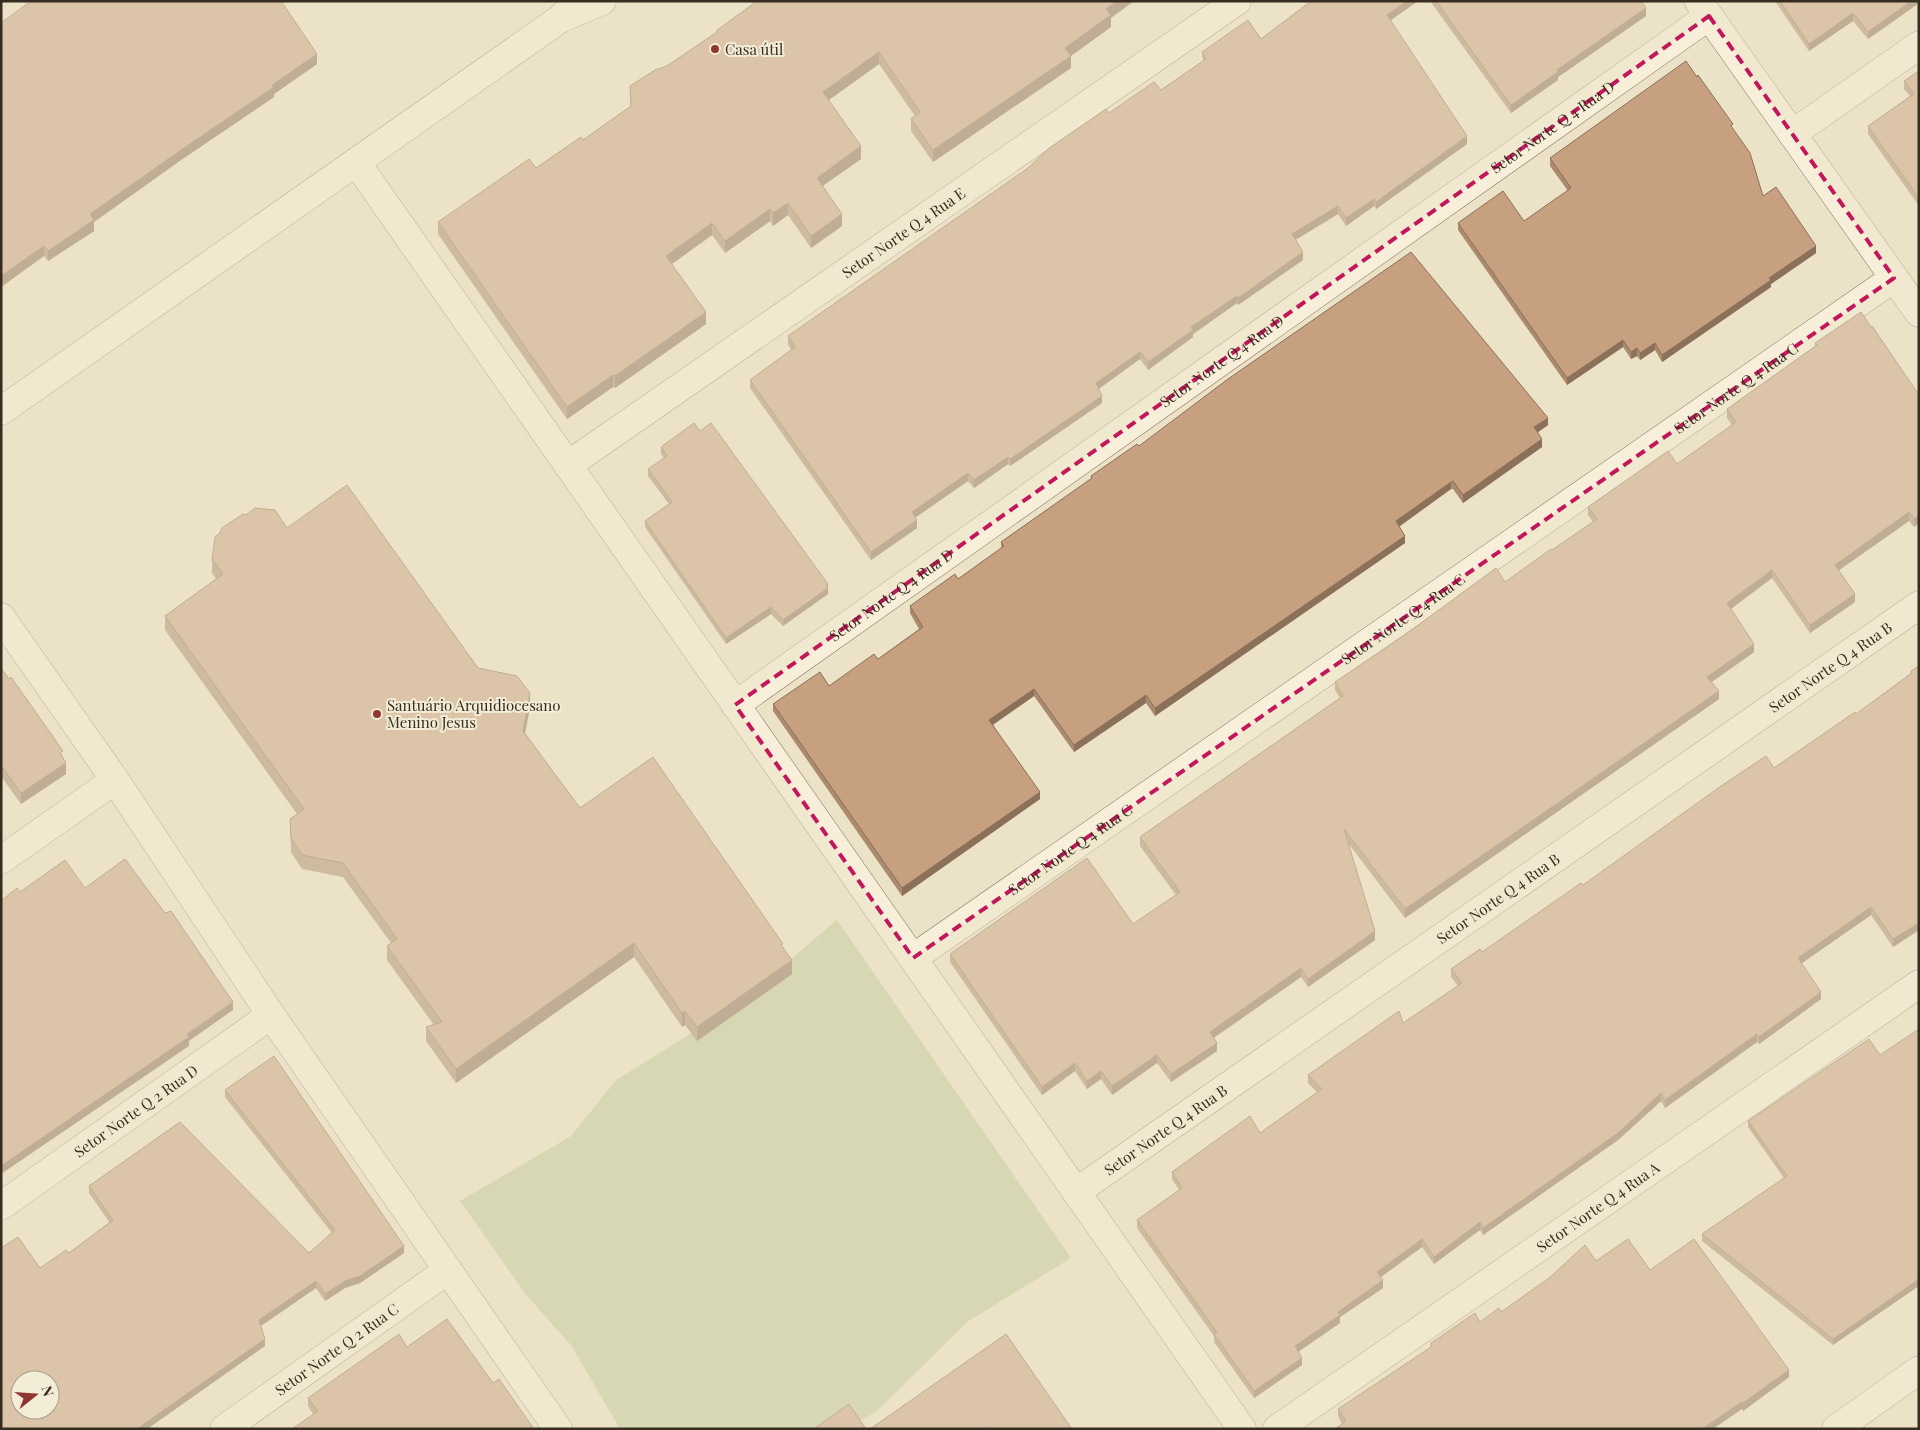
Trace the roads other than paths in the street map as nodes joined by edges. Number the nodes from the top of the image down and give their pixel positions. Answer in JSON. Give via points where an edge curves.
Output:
{"nodes":[{"id":1,"x":602,"y":1,"type":"edge"},
{"id":2,"x":1238,"y":1,"type":"edge"},
{"id":3,"x":1704,"y":9,"type":"edge"},
{"id":4,"x":568,"y":10,"type":"edge"},
{"id":5,"x":1919,"y":45,"type":"edge"},
{"id":6,"x":1792,"y":134,"type":"junction"},
{"id":7,"x":356,"y":162,"type":"junction"},
{"id":8,"x":1894,"y":278,"type":"junction"},
{"id":9,"x":1919,"y":313,"type":"edge"},
{"id":10,"x":1,"y":411,"type":"edge"},
{"id":11,"x":568,"y":465,"type":"junction"},
{"id":12,"x":1919,"y":606,"type":"edge"},
{"id":13,"x":1,"y":617,"type":"edge"},
{"id":14,"x":735,"y":705,"type":"junction"},
{"id":15,"x":114,"y":780,"type":"junction"},
{"id":16,"x":1,"y":860,"type":"edge"},
{"id":17,"x":913,"y":958,"type":"junction"},
{"id":18,"x":1919,"y":984,"type":"edge"},
{"id":19,"x":271,"y":1015,"type":"junction"},
{"id":20,"x":1076,"y":1192,"type":"junction"},
{"id":21,"x":1,"y":1206,"type":"edge"},
{"id":22,"x":448,"y":1270,"type":"junction"},
{"id":23,"x":1919,"y":1370,"type":"edge"},
{"id":24,"x":224,"y":1429,"type":"edge"},
{"id":25,"x":558,"y":1429,"type":"edge"},
{"id":26,"x":1242,"y":1429,"type":"edge"},
{"id":27,"x":1277,"y":1429,"type":"edge"},
{"id":28,"x":1836,"y":1429,"type":"edge"}],
"edges":[{"from":1,"to":4,"type":"street"},
{"from":2,"to":11,"type":"street","name":"Setor Norte Q 4 Rua E"},
{"from":3,"to":6,"type":"street"},
{"from":3,"to":14,"type":"street","name":"Setor Norte Q 4 Rua D"},
{"from":4,"to":7,"type":"street"},
{"from":5,"to":6,"type":"street"},
{"from":6,"to":8,"type":"street"},
{"from":7,"to":10,"type":"street"},
{"from":7,"to":11,"type":"street"},
{"from":8,"to":9,"type":"street"},
{"from":8,"to":17,"type":"street","name":"Setor Norte Q 4 Rua C"},
{"from":11,"to":14,"type":"street"},
{"from":12,"to":20,"type":"street","name":"Setor Norte Q 4 Rua B"},
{"from":13,"to":15,"type":"street"},
{"from":14,"to":17,"type":"street"},
{"from":15,"to":16,"type":"street"},
{"from":15,"to":19,"type":"street"},
{"from":17,"to":20,"type":"street"},
{"from":18,"to":27,"type":"street","name":"Setor Norte Q 4 Rua A"},
{"from":19,"to":21,"type":"street","name":"Setor Norte Q 2 Rua D"},
{"from":19,"to":22,"type":"street"},
{"from":20,"to":26,"type":"street"},
{"from":22,"to":24,"type":"street","name":"Setor Norte Q 2 Rua C"},
{"from":22,"to":25,"type":"street"},
{"from":23,"to":28,"type":"street"}]}
